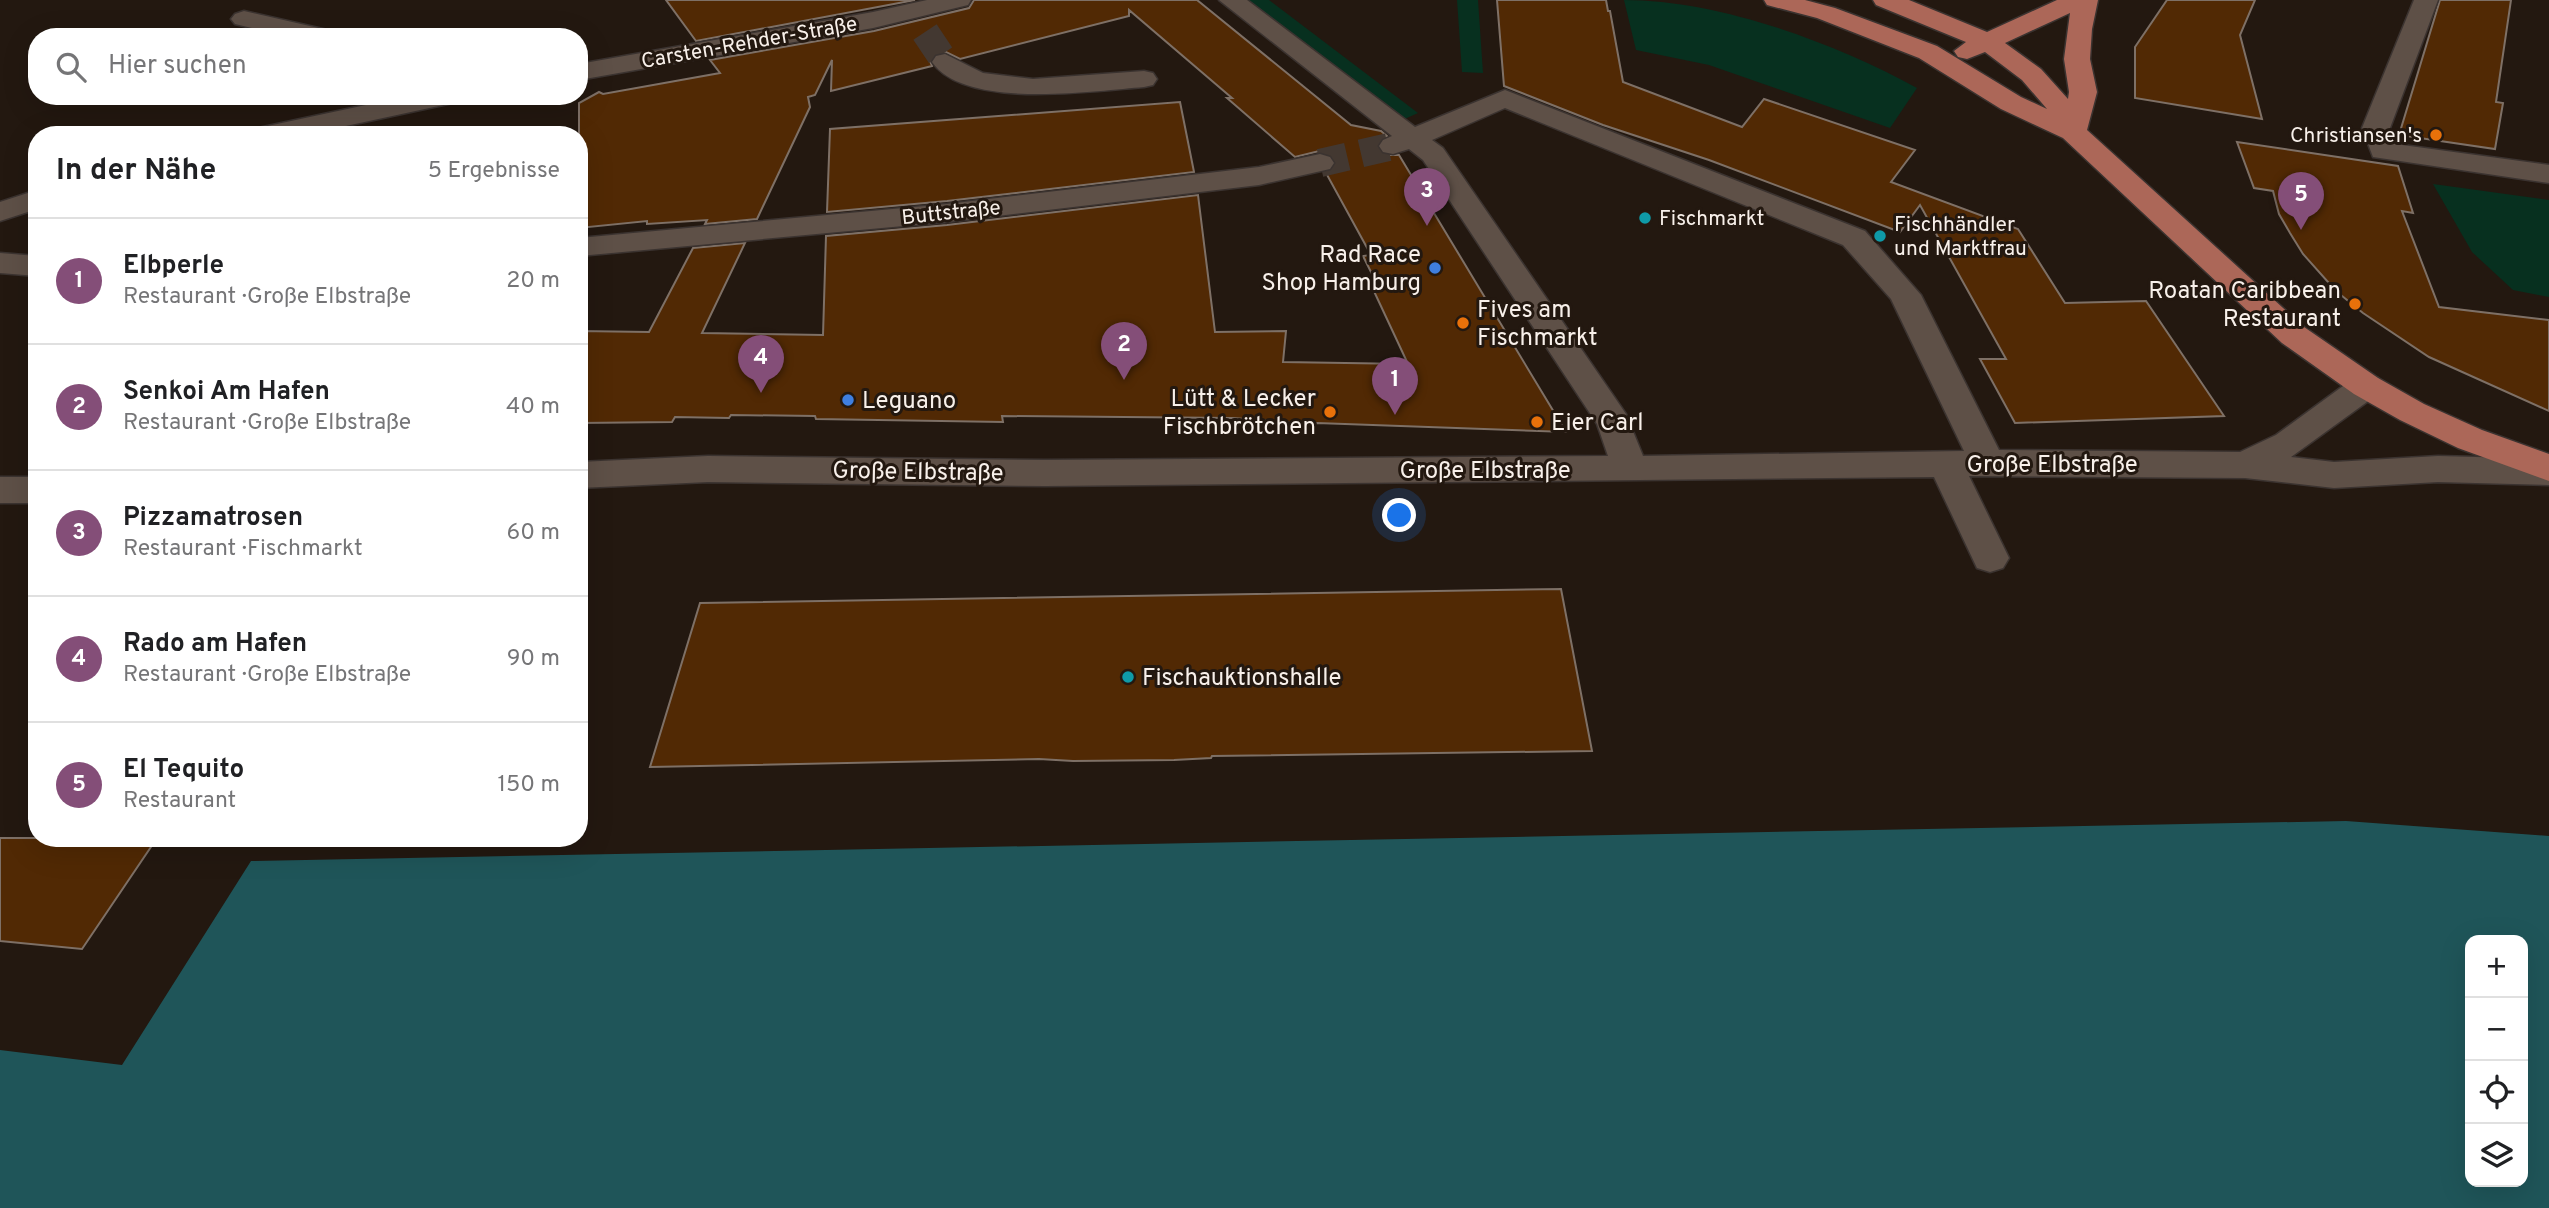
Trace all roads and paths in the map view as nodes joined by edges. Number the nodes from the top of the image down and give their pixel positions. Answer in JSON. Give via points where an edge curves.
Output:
{"nodes":[{"id":1,"x":959,"y":0,"type":"edge"},
{"id":2,"x":1231,"y":0,"type":"edge"},
{"id":3,"x":1776,"y":0,"type":"edge"},
{"id":4,"x":1885,"y":0,"type":"edge"},
{"id":5,"x":2077,"y":0,"type":"edge"},
{"id":6,"x":2086,"y":0,"type":"edge"},
{"id":7,"x":2426,"y":0,"type":"edge"},
{"id":8,"x":244,"y":19,"type":"dead end"},
{"id":9,"x":286,"y":28,"type":"edge"},
{"id":10,"x":1985,"y":42,"type":"junction"},
{"id":11,"x":1946,"y":61,"type":"junction"},
{"id":12,"x":944,"y":62,"type":"tunnel mouth"},
{"id":13,"x":588,"y":71,"type":"edge"},
{"id":14,"x":1144,"y":79,"type":"dead end"},
{"id":15,"x":402,"y":105,"type":"edge"},
{"id":16,"x":300,"y":126,"type":"edge"},
{"id":17,"x":2073,"y":132,"type":"junction"},
{"id":18,"x":1402,"y":142,"type":"junction"},
{"id":19,"x":1320,"y":163,"type":"tunnel mouth"},
{"id":20,"x":2549,"y":174,"type":"edge"},
{"id":21,"x":28,"y":202,"type":"edge"},
{"id":22,"x":0,"y":212,"type":"edge"},
{"id":23,"x":588,"y":246,"type":"edge"},
{"id":24,"x":0,"y":264,"type":"edge"},
{"id":25,"x":28,"y":266,"type":"edge"},
{"id":26,"x":2366,"y":386,"type":"junction"},
{"id":27,"x":1988,"y":463,"type":"junction"},
{"id":28,"x":1946,"y":464,"type":"junction"},
{"id":29,"x":2245,"y":466,"type":"junction"},
{"id":30,"x":1630,"y":469,"type":"junction"},
{"id":31,"x":2549,"y":470,"type":"edge"},
{"id":32,"x":588,"y":475,"type":"edge"},
{"id":33,"x":0,"y":490,"type":"edge"},
{"id":34,"x":28,"y":490,"type":"edge"},
{"id":35,"x":1990,"y":558,"type":"dead end"}],
"edges":[{"from":1,"to":13,"type":"street","name":"Carsten-Rehder-Straße","via":[[920,22]]},
{"from":2,"to":18,"type":"street"},
{"from":3,"to":11,"type":"main road","via":[[1870,28]]},
{"from":4,"to":10,"type":"main road"},
{"from":5,"to":10,"type":"main road"},
{"from":6,"to":17,"type":"main road","via":[[2077,59],[2083,92]]},
{"from":7,"to":20,"type":"street","via":[[2376,128],[2383,151]]},
{"from":8,"to":9,"type":"street"},
{"from":10,"to":11,"type":"main road"},
{"from":10,"to":17,"type":"main road","via":[[2026,69],[2049,92]]},
{"from":11,"to":17,"type":"main road","via":[[2011,103]]},
{"from":12,"to":14,"type":"street","via":[[976,80],[1033,87]]},
{"from":15,"to":16,"type":"street"},
{"from":17,"to":26,"type":"main road","via":[[2293,335]]},
{"from":18,"to":27,"type":"street","via":[[1505,98],[1854,238],[1905,295]]},
{"from":18,"to":30,"type":"street","via":[[1433,154],[1614,422]]},
{"from":19,"to":23,"type":"street","name":"Buttstraße","via":[[1259,176],[947,214]]},
{"from":21,"to":22,"type":"street"},
{"from":24,"to":25,"type":"street"},
{"from":26,"to":29,"type":"street","name":"Große Elbstraße","via":[[2288,444]]},
{"from":26,"to":31,"type":"main road","via":[[2470,439]]},
{"from":27,"to":28,"type":"street","name":"Große Elbstraße"},
{"from":27,"to":29,"type":"street","name":"Große Elbstraße"},
{"from":28,"to":30,"type":"street","name":"Große Elbstraße"},
{"from":28,"to":35,"type":"street"},
{"from":29,"to":31,"type":"street","via":[[2334,475],[2438,469]]},
{"from":30,"to":32,"type":"street","name":"Große Elbstraße","via":[[708,469]]},
{"from":33,"to":34,"type":"street"}]}
